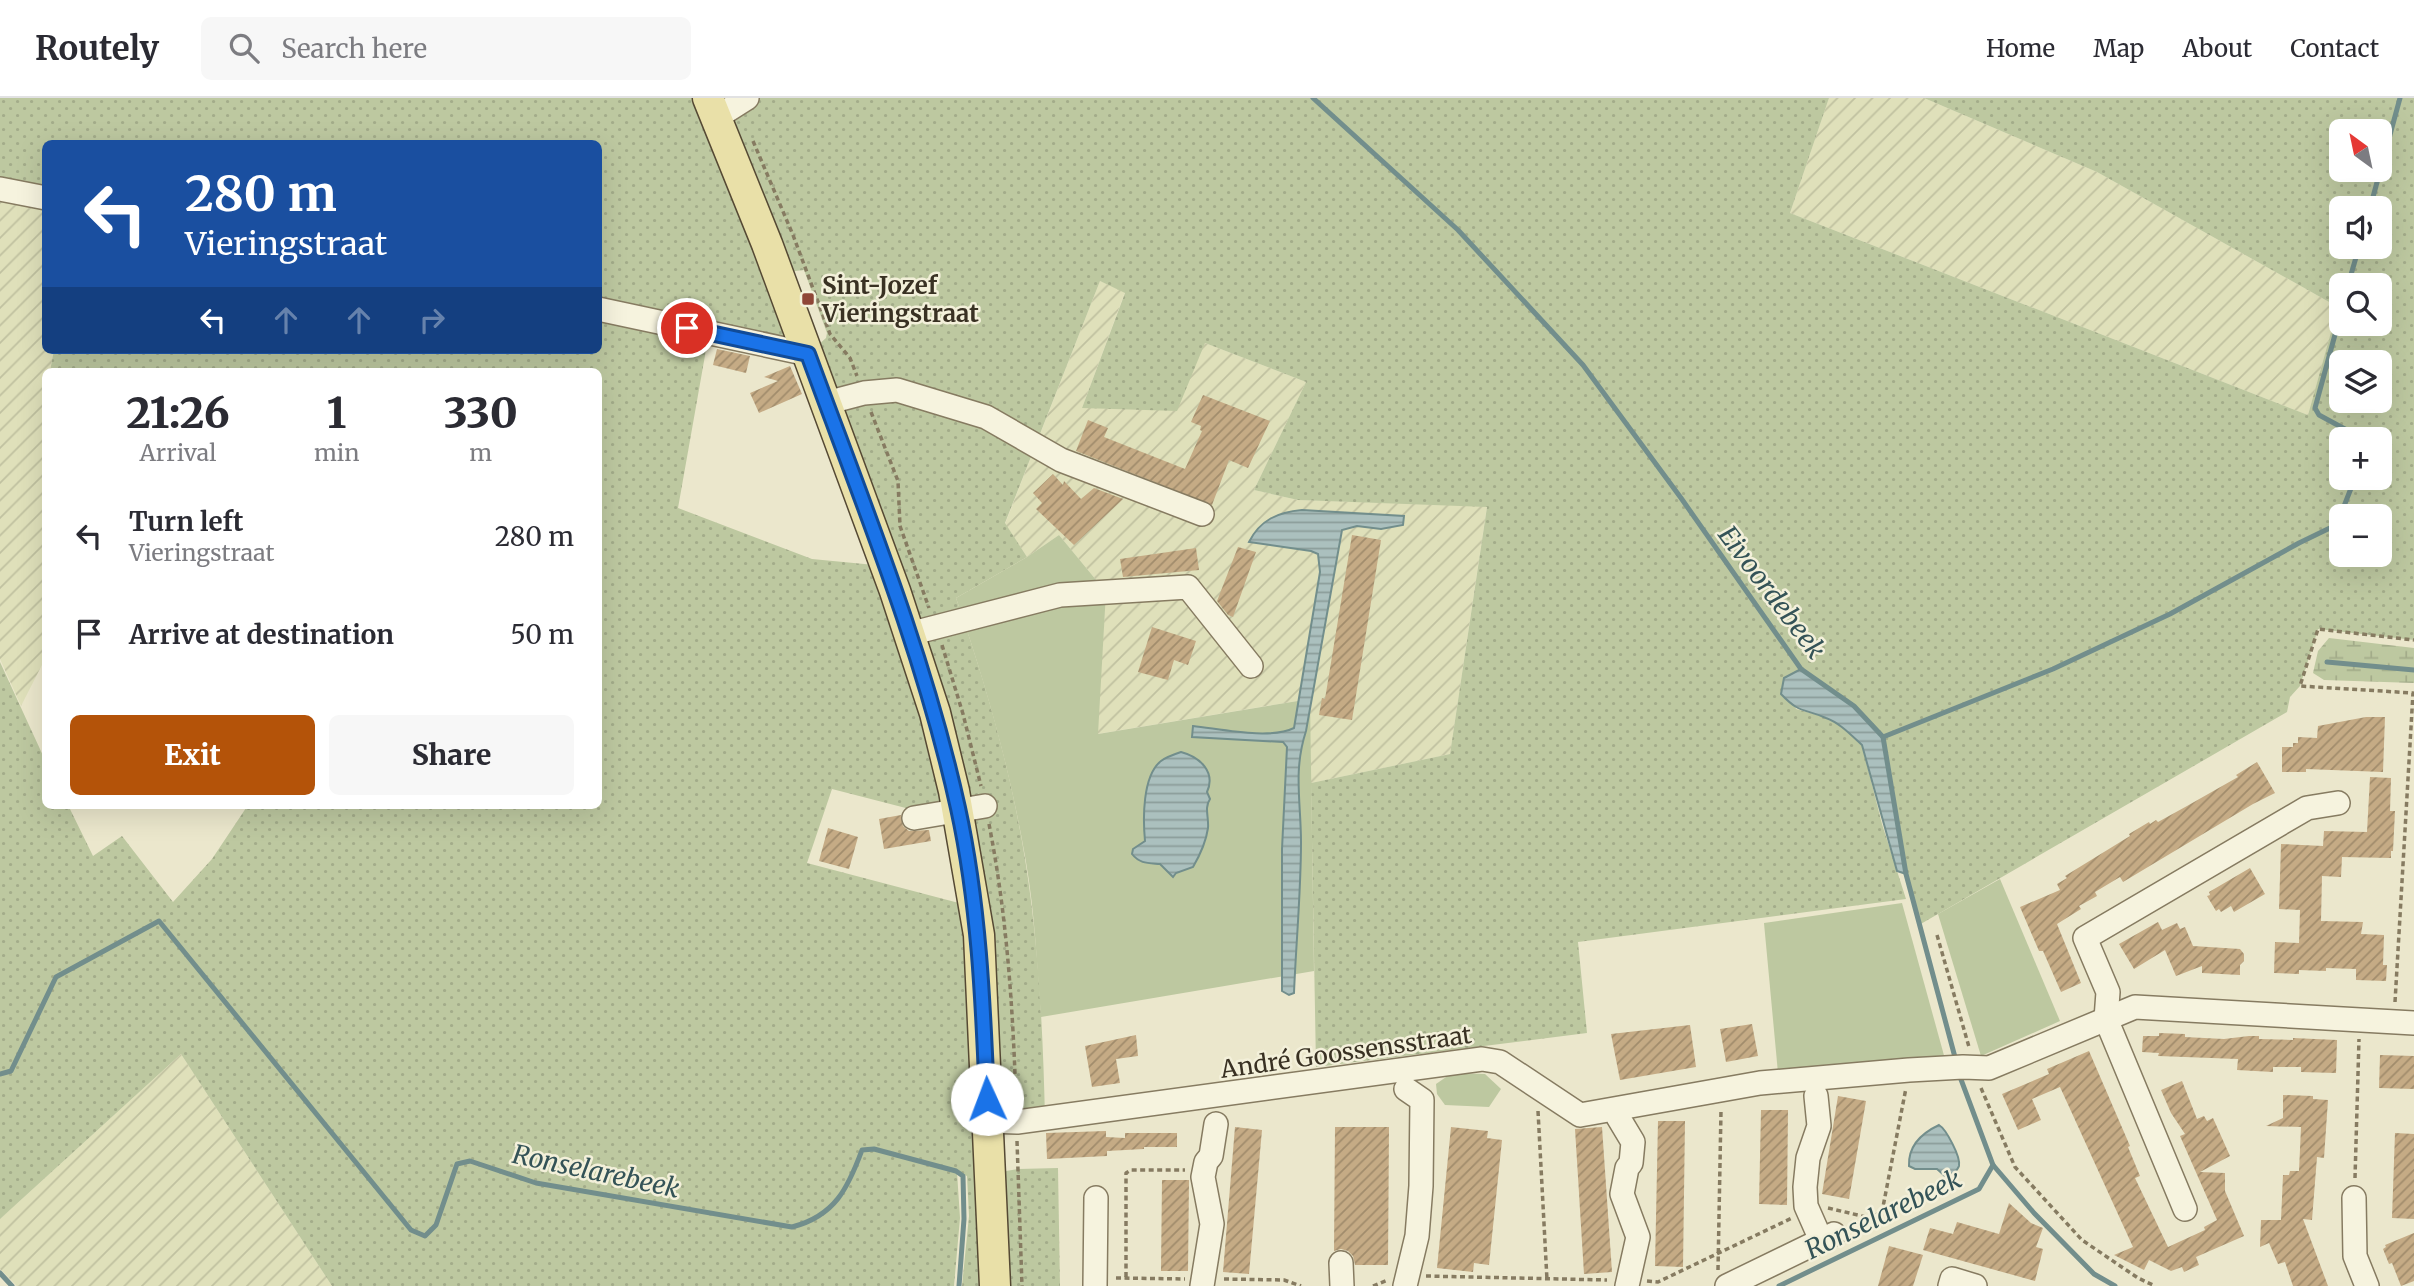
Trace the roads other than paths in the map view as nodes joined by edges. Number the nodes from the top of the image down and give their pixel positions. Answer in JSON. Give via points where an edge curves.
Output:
{"nodes":[{"id":1,"x":747,"y":98,"type":"edge"},
{"id":2,"x":712,"y":107,"type":"edge"},
{"id":3,"x":0,"y":190,"type":"edge"},
{"id":4,"x":42,"y":197,"type":"edge"},
{"id":5,"x":602,"y":310,"type":"edge"},
{"id":6,"x":808,"y":354,"type":"junction"},
{"id":7,"x":826,"y":403,"type":"junction"},
{"id":8,"x":1202,"y":514,"type":"dead end"},
{"id":9,"x":909,"y":634,"type":"junction"},
{"id":10,"x":1251,"y":666,"type":"dead end"},
{"id":11,"x":2338,"y":803,"type":"dead end"},
{"id":12,"x":972,"y":808,"type":"junction"},
{"id":13,"x":914,"y":818,"type":"dead end"},
{"id":14,"x":2106,"y":1019,"type":"junction"},
{"id":15,"x":2403,"y":1022,"type":"edge"},
{"id":16,"x":1406,"y":1089,"type":"dead end"},
{"id":17,"x":1815,"y":1096,"type":"dead end"},
{"id":18,"x":1618,"y":1117,"type":"dead end"},
{"id":19,"x":988,"y":1121,"type":"junction"},
{"id":20,"x":1216,"y":1124,"type":"dead end"},
{"id":21,"x":1096,"y":1198,"type":"dead end"},
{"id":22,"x":2354,"y":1198,"type":"road end"},
{"id":23,"x":2185,"y":1209,"type":"dead end"},
{"id":24,"x":1723,"y":1281,"type":"edge"},
{"id":25,"x":995,"y":1286,"type":"edge"},
{"id":26,"x":1095,"y":1286,"type":"edge"},
{"id":27,"x":1202,"y":1286,"type":"edge"},
{"id":28,"x":1405,"y":1286,"type":"edge"},
{"id":29,"x":1627,"y":1286,"type":"edge"},
{"id":30,"x":1950,"y":1286,"type":"edge"},
{"id":31,"x":1975,"y":1286,"type":"edge"},
{"id":32,"x":2367,"y":1286,"type":"edge"}],
"edges":[{"from":1,"to":2,"type":"street"},
{"from":2,"to":6,"type":"main road"},
{"from":3,"to":4,"type":"street"},
{"from":5,"to":6,"type":"street"},
{"from":6,"to":7,"type":"main road"},
{"from":7,"to":8,"type":"street","via":[[897,390],[986,417],[1061,460]]},
{"from":7,"to":9,"type":"main road"},
{"from":9,"to":10,"type":"street","via":[[1060,595],[1188,587]]},
{"from":9,"to":12,"type":"main road"},
{"from":11,"to":14,"type":"street","via":[[2307,808],[2085,938],[2108,992]]},
{"from":12,"to":13,"type":"street"},
{"from":12,"to":19,"type":"main road"},
{"from":14,"to":15,"type":"street","name":"André Goossensstraat","via":[[2135,1007]]},
{"from":14,"to":19,"type":"street","name":"André Goossensstraat","via":[[1989,1068],[1760,1083],[1580,1115],[1500,1062],[1482,1059],[1017,1122]]},
{"from":14,"to":23,"type":"street"},
{"from":16,"to":28,"type":"street","name":"André Goossensstraat","via":[[1422,1100],[1421,1186]]},
{"from":17,"to":24,"type":"street","via":[[1819,1126],[1808,1158],[1806,1206],[1829,1236]]},
{"from":18,"to":29,"type":"street","via":[[1633,1142],[1622,1194],[1638,1237]]},
{"from":19,"to":25,"type":"main road"},
{"from":20,"to":27,"type":"street","via":[[1203,1177],[1212,1224]]},
{"from":21,"to":26,"type":"street"},
{"from":22,"to":32,"type":"street","via":[[2355,1256]]},
{"from":30,"to":31,"type":"street","via":[[1952,1279]]}]}
